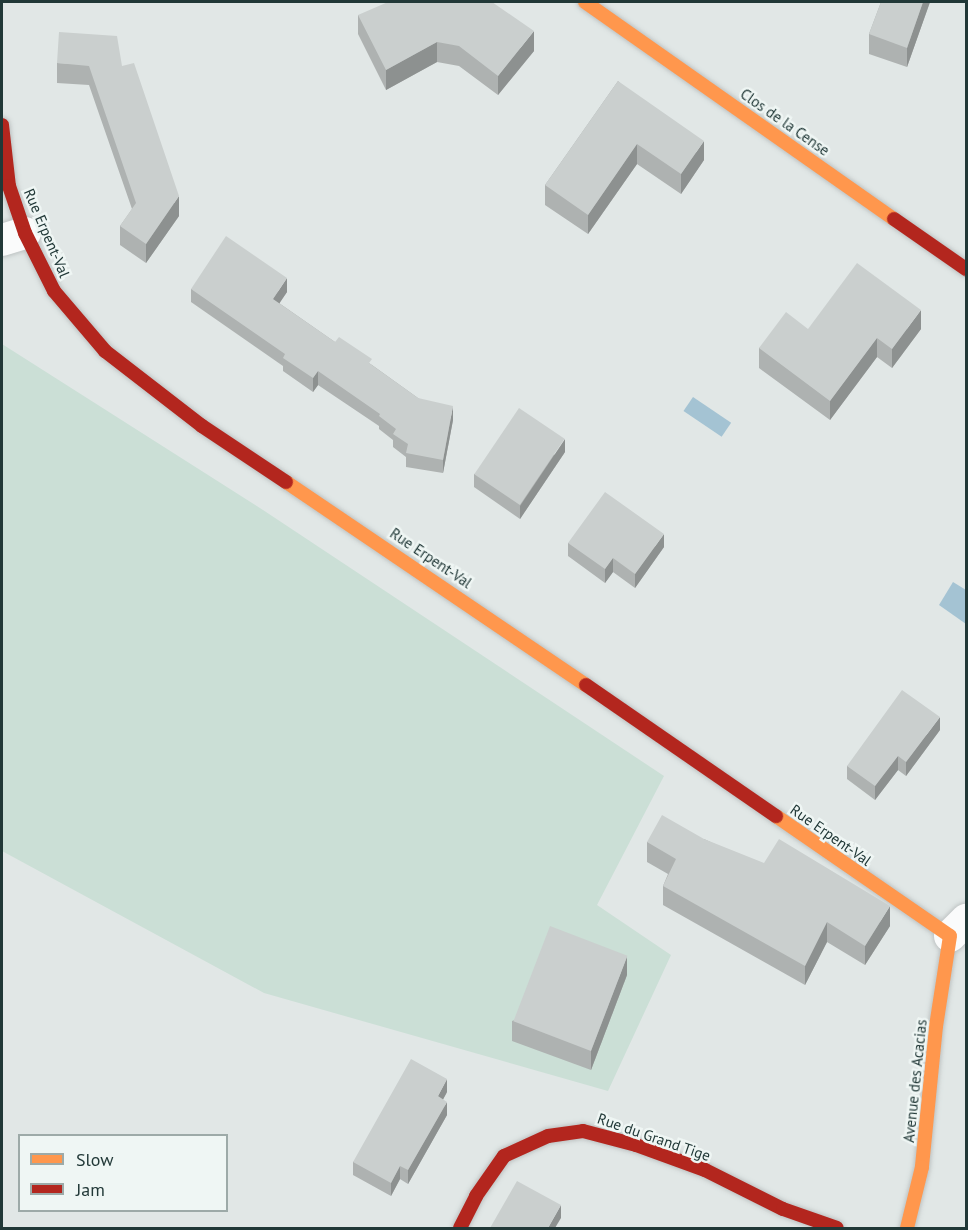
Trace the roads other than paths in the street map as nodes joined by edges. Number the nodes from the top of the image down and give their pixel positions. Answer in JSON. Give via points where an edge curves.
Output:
{"nodes":[{"id":1,"x":585,"y":2,"type":"edge"},
{"id":2,"x":2,"y":125,"type":"edge"},
{"id":3,"x":13,"y":236,"type":"edge"},
{"id":4,"x":966,"y":269,"type":"edge"},
{"id":5,"x":958,"y":928,"type":"edge"},
{"id":6,"x":460,"y":1228,"type":"edge"},
{"id":7,"x":837,"y":1228,"type":"edge"},
{"id":8,"x":907,"y":1228,"type":"edge"}],
"edges":[{"from":1,"to":4,"type":"street","name":"Clos de la Cense"},
{"from":2,"to":3,"type":"street","name":"Rue Erpent-Val"},
{"from":3,"to":5,"type":"street","name":"Rue Erpent-Val","via":[[105,351],[202,426]]},
{"from":5,"to":8,"type":"street","name":"Avenue des Acacias","via":[[936,1026],[922,1167]]},
{"from":6,"to":7,"type":"street","name":"Rue du Grand Tige","via":[[476,1196],[504,1156],[548,1136],[583,1131],[705,1170],[783,1209]]}]}
